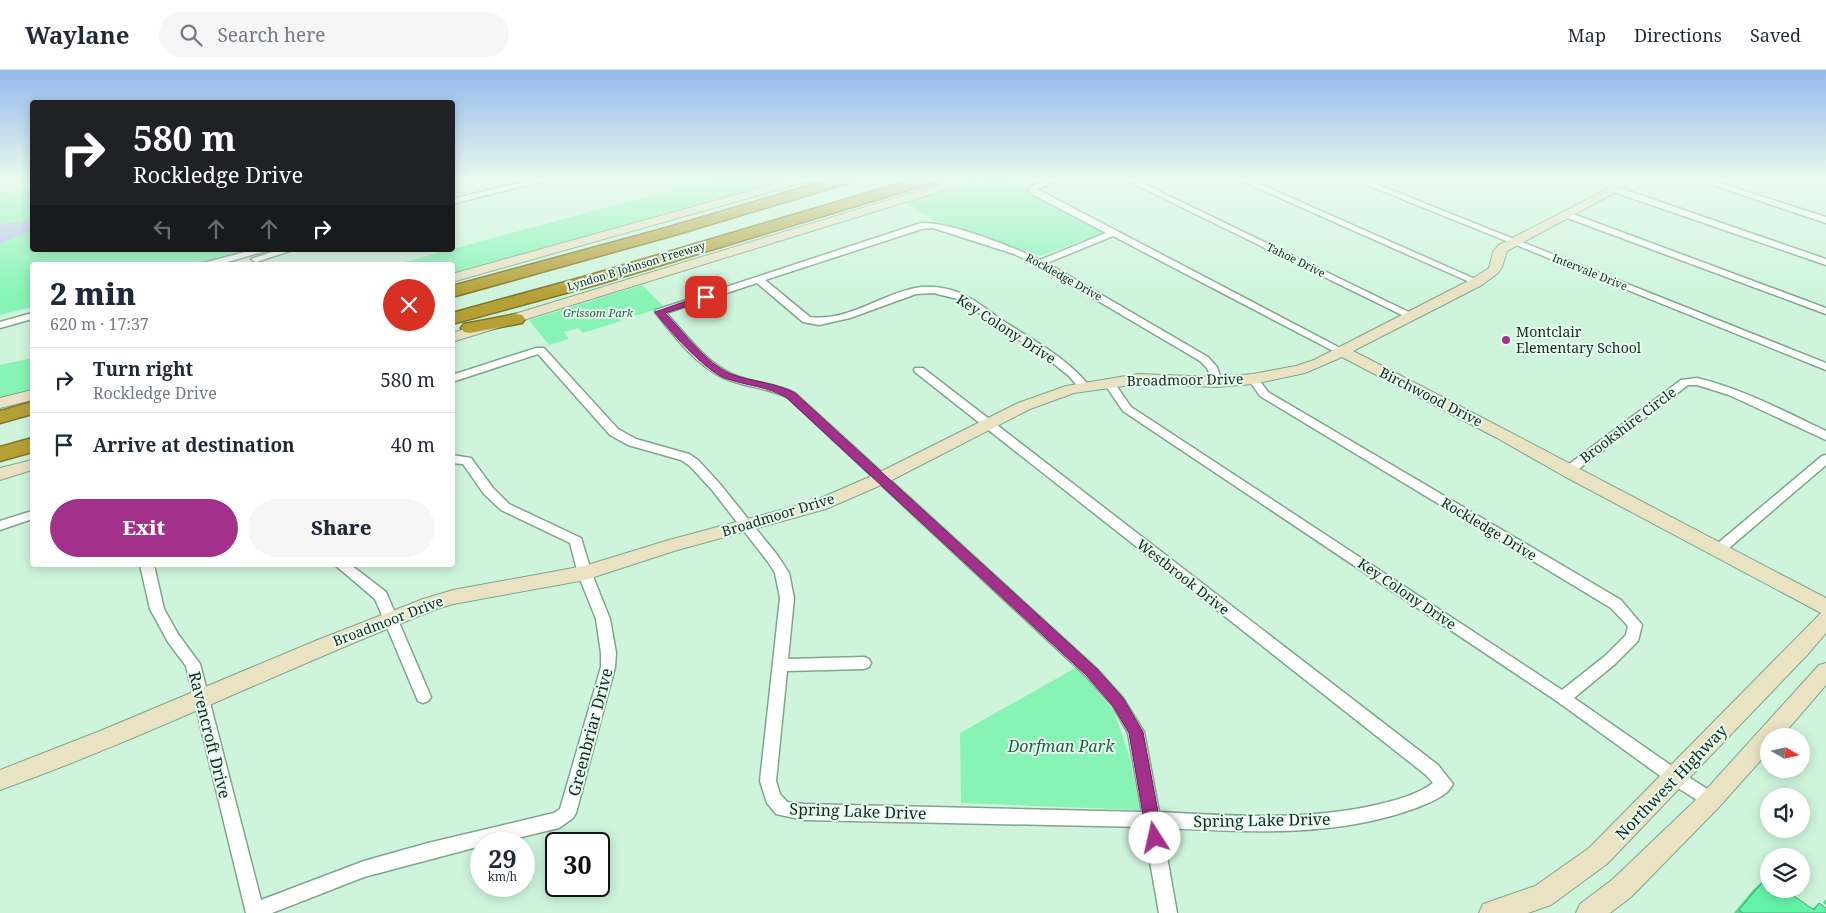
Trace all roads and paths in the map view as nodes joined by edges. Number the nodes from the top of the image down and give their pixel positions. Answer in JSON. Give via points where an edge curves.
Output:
{"nodes":[{"id":1,"x":668,"y":217,"type":"edge"},
{"id":2,"x":683,"y":217,"type":"edge"},
{"id":3,"x":716,"y":217,"type":"edge"},
{"id":4,"x":802,"y":217,"type":"edge"},
{"id":5,"x":846,"y":217,"type":"edge"},
{"id":6,"x":1085,"y":217,"type":"edge"},
{"id":7,"x":1208,"y":217,"type":"edge"},
{"id":8,"x":1329,"y":217,"type":"edge"},
{"id":9,"x":1452,"y":217,"type":"edge"},
{"id":10,"x":1559,"y":217,"type":"edge"},
{"id":11,"x":1574,"y":217,"type":"edge"},
{"id":12,"x":1696,"y":217,"type":"edge"},
{"id":13,"x":1114,"y":232,"type":"junction"},
{"id":14,"x":1514,"y":242,"type":"junction"},
{"id":15,"x":256,"y":252,"type":"edge"},
{"id":16,"x":281,"y":252,"type":"edge"},
{"id":17,"x":218,"y":262,"type":"edge"},
{"id":18,"x":245,"y":262,"type":"edge"},
{"id":19,"x":1826,"y":262,"type":"edge"},
{"id":20,"x":1040,"y":263,"type":"junction"},
{"id":21,"x":455,"y":277,"type":"edge"},
{"id":22,"x":759,"y":280,"type":"junction"},
{"id":23,"x":1478,"y":282,"type":"junction"},
{"id":24,"x":455,"y":290,"type":"edge"},
{"id":25,"x":455,"y":290,"type":"edge"},
{"id":26,"x":30,"y":310,"type":"edge"},
{"id":27,"x":1826,"y":311,"type":"edge"},
{"id":28,"x":1412,"y":316,"type":"junction"},
{"id":29,"x":30,"y":317,"type":"edge"},
{"id":30,"x":0,"y":318,"type":"edge"},
{"id":31,"x":455,"y":319,"type":"edge"},
{"id":32,"x":516,"y":319,"type":"junction"},
{"id":33,"x":0,"y":325,"type":"edge"},
{"id":34,"x":455,"y":331,"type":"edge"},
{"id":35,"x":455,"y":337,"type":"edge"},
{"id":36,"x":1341,"y":351,"type":"junction"},
{"id":37,"x":1826,"y":367,"type":"edge"},
{"id":38,"x":919,"y":370,"type":"dead end"},
{"id":39,"x":455,"y":377,"type":"edge"},
{"id":40,"x":1253,"y":378,"type":"junction"},
{"id":41,"x":1217,"y":382,"type":"junction"},
{"id":42,"x":1109,"y":383,"type":"junction"},
{"id":43,"x":1084,"y":387,"type":"junction"},
{"id":44,"x":30,"y":394,"type":"edge"},
{"id":45,"x":0,"y":402,"type":"edge"},
{"id":46,"x":30,"y":409,"type":"edge"},
{"id":47,"x":0,"y":417,"type":"edge"},
{"id":48,"x":987,"y":424,"type":"junction"},
{"id":49,"x":1826,"y":436,"type":"edge"},
{"id":50,"x":30,"y":446,"type":"edge"},
{"id":51,"x":30,"y":451,"type":"edge"},
{"id":52,"x":0,"y":456,"type":"edge"},
{"id":53,"x":455,"y":459,"type":"edge"},
{"id":54,"x":1826,"y":459,"type":"edge"},
{"id":55,"x":30,"y":466,"type":"edge"},
{"id":56,"x":1568,"y":471,"type":"junction"},
{"id":57,"x":0,"y":474,"type":"edge"},
{"id":58,"x":882,"y":478,"type":"junction"},
{"id":59,"x":30,"y":516,"type":"edge"},
{"id":60,"x":746,"y":525,"type":"junction"},
{"id":61,"x":0,"y":526,"type":"edge"},
{"id":62,"x":1717,"y":551,"type":"junction"},
{"id":63,"x":147,"y":567,"type":"edge"},
{"id":64,"x":344,"y":567,"type":"edge"},
{"id":65,"x":585,"y":573,"type":"junction"},
{"id":66,"x":1826,"y":606,"type":"edge"},
{"id":67,"x":390,"y":618,"type":"junction"},
{"id":68,"x":1826,"y":619,"type":"edge"},
{"id":69,"x":864,"y":663,"type":"dead end"},
{"id":70,"x":779,"y":665,"type":"junction"},
{"id":71,"x":1826,"y":671,"type":"edge"},
{"id":72,"x":423,"y":697,"type":"dead end"},
{"id":73,"x":1563,"y":698,"type":"junction"},
{"id":74,"x":201,"y":700,"type":"junction"},
{"id":75,"x":1676,"y":778,"type":"junction"},
{"id":76,"x":0,"y":780,"type":"edge"},
{"id":77,"x":1445,"y":784,"type":"joint"},
{"id":78,"x":1711,"y":800,"type":"junction"},
{"id":79,"x":1152,"y":819,"type":"junction"},
{"id":80,"x":255,"y":912,"type":"edge"},
{"id":81,"x":1168,"y":913,"type":"edge"},
{"id":82,"x":1492,"y":913,"type":"edge"},
{"id":83,"x":1589,"y":913,"type":"edge"}],
"edges":[{"from":1,"to":21,"type":"street"},
{"from":2,"to":24,"type":"highway","via":[[499,270]]},
{"from":3,"to":25,"type":"highway","name":"Lyndon B Johnson Freeway"},
{"from":4,"to":31,"type":"highway","name":"Lyndon B Johnson Freeway"},
{"from":5,"to":32,"type":"street","name":"Lyndon B Johnson Freeway"},
{"from":6,"to":13,"type":"street","name":"Birchwood Drive"},
{"from":7,"to":28,"type":"street","name":"Tahoe Drive"},
{"from":8,"to":23,"type":"street"},
{"from":9,"to":14,"type":"street","name":"Intervale Drive"},
{"from":10,"to":14,"type":"street","name":"Broadmoor Drive"},
{"from":11,"to":27,"type":"street"},
{"from":12,"to":19,"type":"street"},
{"from":13,"to":20,"type":"street"},
{"from":13,"to":36,"type":"street","name":"Birchwood Drive"},
{"from":14,"to":23,"type":"street","name":"Broadmoor Drive","via":[[1499,252],[1494,272]]},
{"from":14,"to":37,"type":"street","name":"Intervale Drive"},
{"from":15,"to":17,"type":"street"},
{"from":16,"to":18,"type":"street"},
{"from":20,"to":22,"type":"street","name":"Rockledge Drive","via":[[1017,252],[934,225],[921,226]]},
{"from":20,"to":41,"type":"street","name":"Rockledge Drive","via":[[1204,359],[1212,367]]},
{"from":22,"to":43,"type":"street","name":"Key Colony Drive","via":[[807,320],[814,322],[832,320],[915,291],[945,291],[961,297],[1053,358]]},
{"from":22,"to":58,"type":"street","name":"Rockledge Drive","via":[[660,312],[706,360],[728,376],[778,388],[791,396]]},
{"from":23,"to":28,"type":"street","name":"Broadmoor Drive"},
{"from":26,"to":30,"type":"street"},
{"from":28,"to":36,"type":"street","name":"Broadmoor Drive"},
{"from":29,"to":33,"type":"street"},
{"from":32,"to":34,"type":"highway"},
{"from":32,"to":35,"type":"street","name":"Lyndon B Johnson Freeway"},
{"from":36,"to":40,"type":"street","name":"Broadmoor Drive","via":[[1300,370]]},
{"from":36,"to":56,"type":"street","name":"Birchwood Drive"},
{"from":38,"to":48,"type":"street","name":"Westbrook Drive"},
{"from":39,"to":60,"type":"street","name":"Spring Lake Drive","via":[[540,350],[614,432],[632,442],[685,457],[716,487]]},
{"from":40,"to":41,"type":"street","name":"Broadmoor Drive"},
{"from":40,"to":73,"type":"street","name":"Rockledge Drive","via":[[1264,394],[1608,600],[1627,615],[1635,625],[1633,637]]},
{"from":41,"to":42,"type":"street","name":"Broadmoor Drive","via":[[1138,379]]},
{"from":42,"to":43,"type":"street","name":"Broadmoor Drive"},
{"from":42,"to":73,"type":"street","name":"Key Colony Drive","via":[[1127,409]]},
{"from":43,"to":48,"type":"street","name":"Broadmoor Drive","via":[[1038,400]]},
{"from":44,"to":45,"type":"street"},
{"from":46,"to":47,"type":"highway"},
{"from":48,"to":58,"type":"street","name":"Broadmoor Drive"},
{"from":48,"to":77,"type":"street","name":"Westbrook Drive","via":[[1424,764]]},
{"from":49,"to":56,"type":"street","name":"Brookshire Circle","via":[[1718,386],[1691,380]]},
{"from":50,"to":52,"type":"highway"},
{"from":51,"to":52,"type":"highway"},
{"from":53,"to":65,"type":"street","name":"Greenbriar Drive","via":[[468,460],[504,506],[576,540]]},
{"from":54,"to":62,"type":"street"},
{"from":55,"to":57,"type":"street"},
{"from":56,"to":62,"type":"street","name":"Birchwood Drive"},
{"from":58,"to":60,"type":"street","name":"Broadmoor Drive","via":[[820,505]]},
{"from":58,"to":79,"type":"street","via":[[1092,672],[1118,702],[1136,732]]},
{"from":59,"to":61,"type":"street"},
{"from":60,"to":65,"type":"street","name":"Broadmoor Drive"},
{"from":60,"to":70,"type":"street","name":"Spring Lake Drive","via":[[773,559],[785,581],[787,598]]},
{"from":62,"to":66,"type":"street","name":"Birchwood Drive"},
{"from":63,"to":74,"type":"street","name":"Ravencroft Drive","via":[[157,609],[193,664]]},
{"from":64,"to":67,"type":"street","via":[[380,596]]},
{"from":65,"to":67,"type":"street","name":"Broadmoor Drive","via":[[453,597]]},
{"from":65,"to":80,"type":"street","name":"Greenbriar Drive","via":[[605,622],[610,647],[608,667],[567,813],[559,820],[364,869]]},
{"from":67,"to":72,"type":"street"},
{"from":67,"to":74,"type":"street","name":"Broadmoor Drive"},
{"from":68,"to":75,"type":"street","name":"Northwest Highway"},
{"from":69,"to":70,"type":"street"},
{"from":70,"to":79,"type":"street","name":"Spring Lake Drive","via":[[768,781],[773,798],[782,809]]},
{"from":71,"to":78,"type":"street"},
{"from":73,"to":75,"type":"street","name":"Key Colony Drive"},
{"from":74,"to":76,"type":"street","name":"Broadmoor Drive","via":[[58,760]]},
{"from":74,"to":80,"type":"street","name":"Ravencroft Drive"},
{"from":75,"to":78,"type":"street","name":"Key Colony Drive"},
{"from":75,"to":82,"type":"street","name":"Northwest Highway","via":[[1598,856],[1542,896]]},
{"from":77,"to":79,"type":"street","name":"Spring Lake Drive","via":[[1437,792],[1411,802],[1351,818],[1262,823]]},
{"from":78,"to":83,"type":"street","via":[[1622,888]]},
{"from":79,"to":81,"type":"street"}]}
